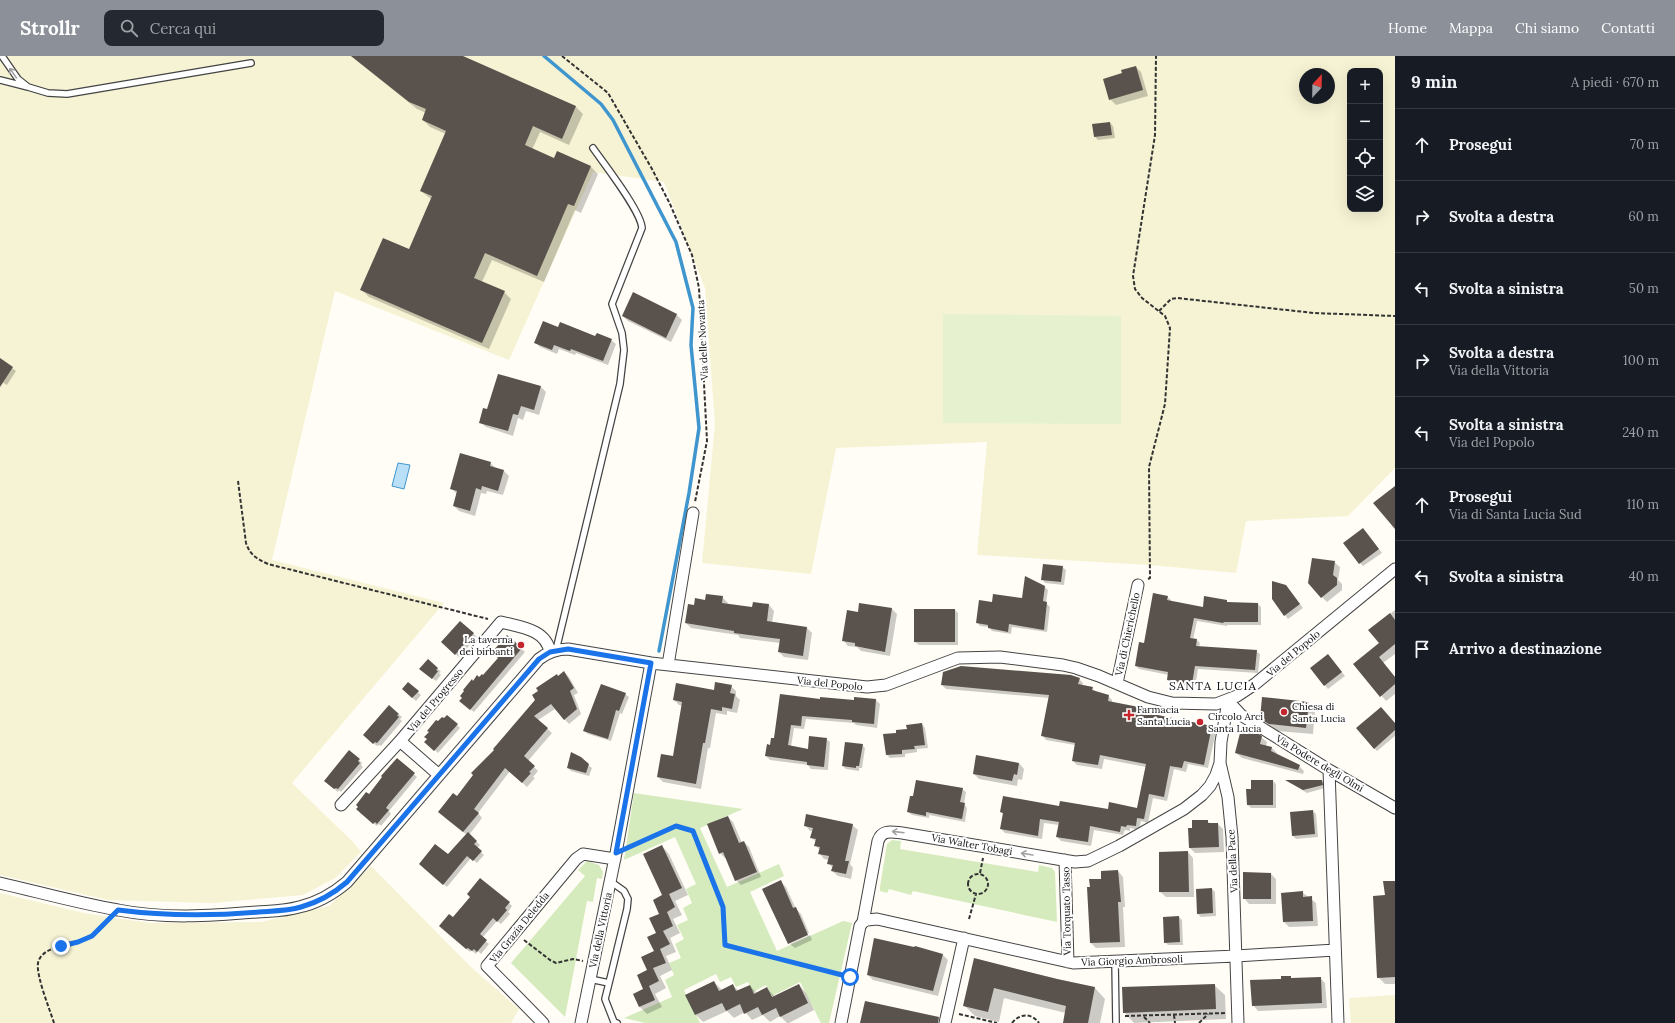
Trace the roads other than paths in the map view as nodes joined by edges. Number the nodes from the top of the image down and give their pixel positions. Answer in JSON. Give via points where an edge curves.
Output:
{"nodes":[{"id":1,"x":2,"y":56,"type":"edge"},
{"id":2,"x":251,"y":63,"type":"dead end"},
{"id":3,"x":0,"y":80,"type":"edge"},
{"id":4,"x":28,"y":87,"type":"junction"},
{"id":5,"x":593,"y":148,"type":"dead end"},
{"id":6,"x":693,"y":513,"type":"road end"},
{"id":7,"x":1395,"y":569,"type":"edge"},
{"id":8,"x":1138,"y":585,"type":"road end"},
{"id":9,"x":553,"y":651,"type":"junction"},
{"id":10,"x":651,"y":663,"type":"junction"},
{"id":11,"x":668,"y":665,"type":"junction"},
{"id":12,"x":1117,"y":683,"type":"junction"},
{"id":13,"x":1228,"y":701,"type":"junction"},
{"id":14,"x":400,"y":741,"type":"junction"},
{"id":15,"x":1220,"y":763,"type":"junction"},
{"id":16,"x":1328,"y":770,"type":"junction"},
{"id":17,"x":439,"y":775,"type":"junction"},
{"id":18,"x":1392,"y":803,"type":"edge"},
{"id":19,"x":342,"y":805,"type":"dead end"},
{"id":20,"x":615,"y":856,"type":"junction"},
{"id":21,"x":1065,"y":860,"type":"junction"},
{"id":22,"x":610,"y":880,"type":"junction"},
{"id":23,"x":0,"y":883,"type":"edge"},
{"id":24,"x":863,"y":922,"type":"junction"},
{"id":25,"x":964,"y":938,"type":"junction"},
{"id":26,"x":1335,"y":950,"type":"junction"},
{"id":27,"x":1236,"y":956,"type":"junction"},
{"id":28,"x":1114,"y":961,"type":"junction"},
{"id":29,"x":1068,"y":962,"type":"junction"},
{"id":30,"x":589,"y":979,"type":"junction"},
{"id":31,"x":608,"y":983,"type":"junction"},
{"id":32,"x":1238,"y":1018,"type":"edge"},
{"id":33,"x":543,"y":1023,"type":"edge"},
{"id":34,"x":581,"y":1023,"type":"edge"},
{"id":35,"x":617,"y":1023,"type":"edge"},
{"id":36,"x":841,"y":1023,"type":"edge"},
{"id":37,"x":945,"y":1023,"type":"edge"},
{"id":38,"x":1115,"y":1023,"type":"edge"},
{"id":39,"x":1338,"y":1023,"type":"edge"}],
"edges":[{"from":4,"to":1,"type":"lane","one_way":true,"via":[[14,75]]},
{"from":2,"to":4,"type":"lane","via":[[67,94],[48,93]]},
{"from":3,"to":4,"type":"lane"},
{"from":5,"to":9,"type":"lane","via":[[634,207],[642,228],[612,304],[622,338],[620,384]]},
{"from":6,"to":11,"type":"street"},
{"from":7,"to":13,"type":"street","name":"Via del Popolo","via":[[1256,684]]},
{"from":8,"to":12,"type":"street","name":"Via di Chierichello"},
{"from":9,"to":10,"type":"street","name":"Via del Popolo","via":[[568,649]]},
{"from":9,"to":14,"type":"street","name":"Via del Progresso","via":[[541,634],[501,622]]},
{"from":9,"to":17,"type":"street","via":[[539,659]]},
{"from":10,"to":11,"type":"street","name":"Via del Popolo"},
{"from":10,"to":20,"type":"street","name":"Via della Vittoria"},
{"from":11,"to":12,"type":"street","name":"Via del Popolo","via":[[867,687],[886,685],[958,658],[1000,657],[1063,665]]},
{"from":12,"to":13,"type":"street","name":"Via del Popolo","via":[[1148,697],[1172,703],[1208,705]]},
{"from":13,"to":15,"type":"street","name":"Via della Pace"},
{"from":13,"to":16,"type":"street","name":"Via Podere degli Olmi","via":[[1240,715]]},
{"from":14,"to":17,"type":"street"},
{"from":14,"to":19,"type":"street","name":"Via del Progresso"},
{"from":15,"to":21,"type":"street","name":"Via Walter Tobagi","via":[[1210,786],[1184,809],[1088,861]]},
{"from":15,"to":27,"type":"street","name":"Via della Pace","via":[[1228,797],[1232,837]]},
{"from":16,"to":18,"type":"street","name":"Via Podere degli Olmi"},
{"from":16,"to":26,"type":"street"},
{"from":17,"to":23,"type":"street","via":[[347,882],[319,901],[291,909],[239,914],[150,914],[118,910]]},
{"from":20,"to":22,"type":"street","name":"Via della Vittoria"},
{"from":20,"to":33,"type":"street","name":"Via Grazia Deledda","via":[[583,854],[571,864],[487,966]]},
{"from":21,"to":24,"type":"street","name":"Via Walter Tobagi","one_way":true,"via":[[886,832],[878,841]]},
{"from":21,"to":29,"type":"street","name":"Via Torquato Tasso"},
{"from":22,"to":30,"type":"street","name":"Via della Vittoria"},
{"from":22,"to":31,"type":"lane","name":"Via della Vittoria","via":[[624,891],[628,899]]},
{"from":24,"to":25,"type":"street","name":"Via Giorgio Ambrosoli","via":[[877,919]]},
{"from":24,"to":36,"type":"street","name":"Via Walter Tobagi","via":[[860,926]]},
{"from":25,"to":29,"type":"street","name":"Via Giorgio Ambrosoli"},
{"from":25,"to":37,"type":"street"},
{"from":26,"to":27,"type":"street","name":"Via Giorgio Ambrosoli"},
{"from":26,"to":39,"type":"street"},
{"from":27,"to":28,"type":"street","name":"Via Giorgio Ambrosoli"},
{"from":27,"to":32,"type":"street","name":"Via della Pace"},
{"from":28,"to":29,"type":"street","name":"Via Giorgio Ambrosoli"},
{"from":28,"to":38,"type":"lane"},
{"from":30,"to":31,"type":"lane","name":"Via della Vittoria"},
{"from":30,"to":34,"type":"street","name":"Via della Vittoria"},
{"from":31,"to":35,"type":"lane","via":[[605,999],[614,1022]]}]}
